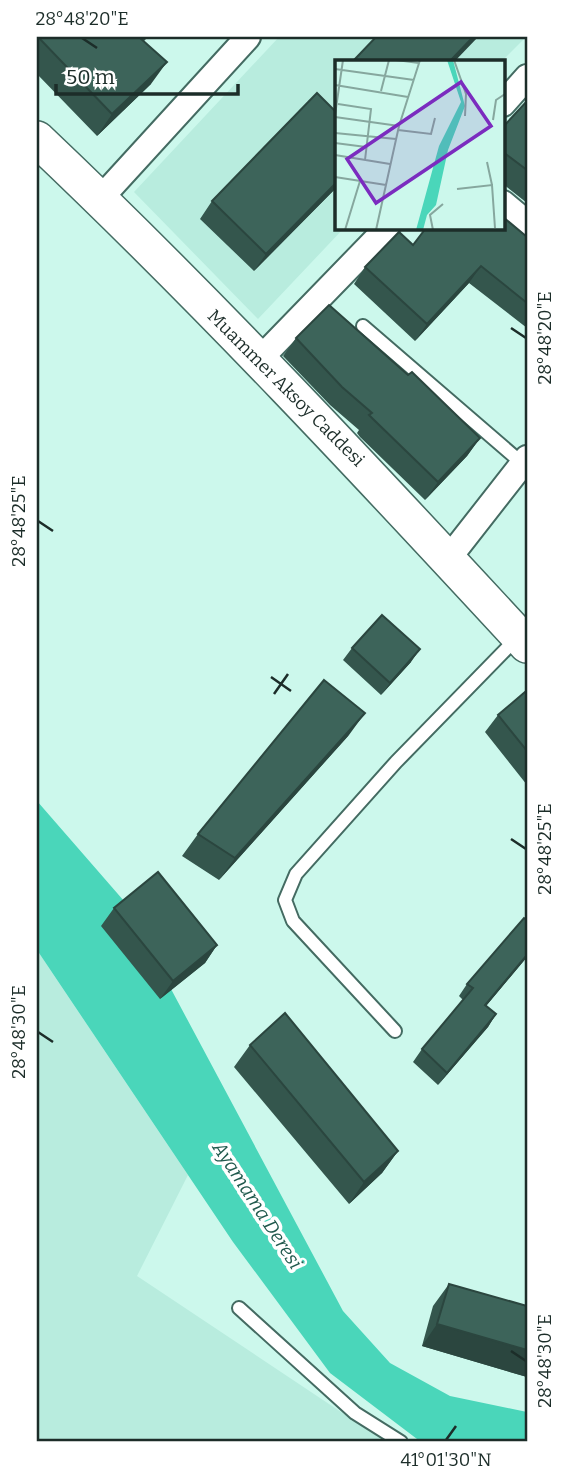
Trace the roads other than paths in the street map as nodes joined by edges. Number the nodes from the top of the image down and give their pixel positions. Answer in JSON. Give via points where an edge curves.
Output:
{"nodes":[{"id":1,"x":248,"y":37,"type":"edge"},
{"id":2,"x":527,"y":76,"type":"edge"},
{"id":3,"x":504,"y":103,"type":"edge"},
{"id":4,"x":37,"y":139,"type":"edge"},
{"id":5,"x":100,"y":199,"type":"junction"},
{"id":6,"x":504,"y":204,"type":"edge"},
{"id":7,"x":527,"y":223,"type":"edge"},
{"id":8,"x":386,"y":229,"type":"edge"},
{"id":9,"x":363,"y":326,"type":"dead end"},
{"id":10,"x":259,"y":360,"type":"junction"},
{"id":11,"x":525,"y":461,"type":"edge"},
{"id":12,"x":448,"y":559,"type":"junction"},
{"id":13,"x":523,"y":641,"type":"edge"},
{"id":14,"x":395,"y":1031,"type":"dead end"},
{"id":15,"x":239,"y":1307,"type":"dead end"},
{"id":16,"x":401,"y":1442,"type":"edge"}],
"edges":[{"from":1,"to":5,"type":"street"},
{"from":2,"to":3,"type":"street"},
{"from":4,"to":5,"type":"main road","name":"Muammer Aksoy Caddesi"},
{"from":5,"to":10,"type":"main road","name":"Muammer Aksoy Caddesi"},
{"from":6,"to":7,"type":"street"},
{"from":8,"to":10,"type":"street"},
{"from":9,"to":11,"type":"lane"},
{"from":10,"to":12,"type":"main road","name":"Muammer Aksoy Caddesi"},
{"from":11,"to":12,"type":"street"},
{"from":12,"to":13,"type":"main road","name":"Muammer Aksoy Caddesi"},
{"from":13,"to":14,"type":"lane","via":[[396,762],[296,874],[285,900],[293,921]]},
{"from":15,"to":16,"type":"lane","via":[[347,1407]]}]}
